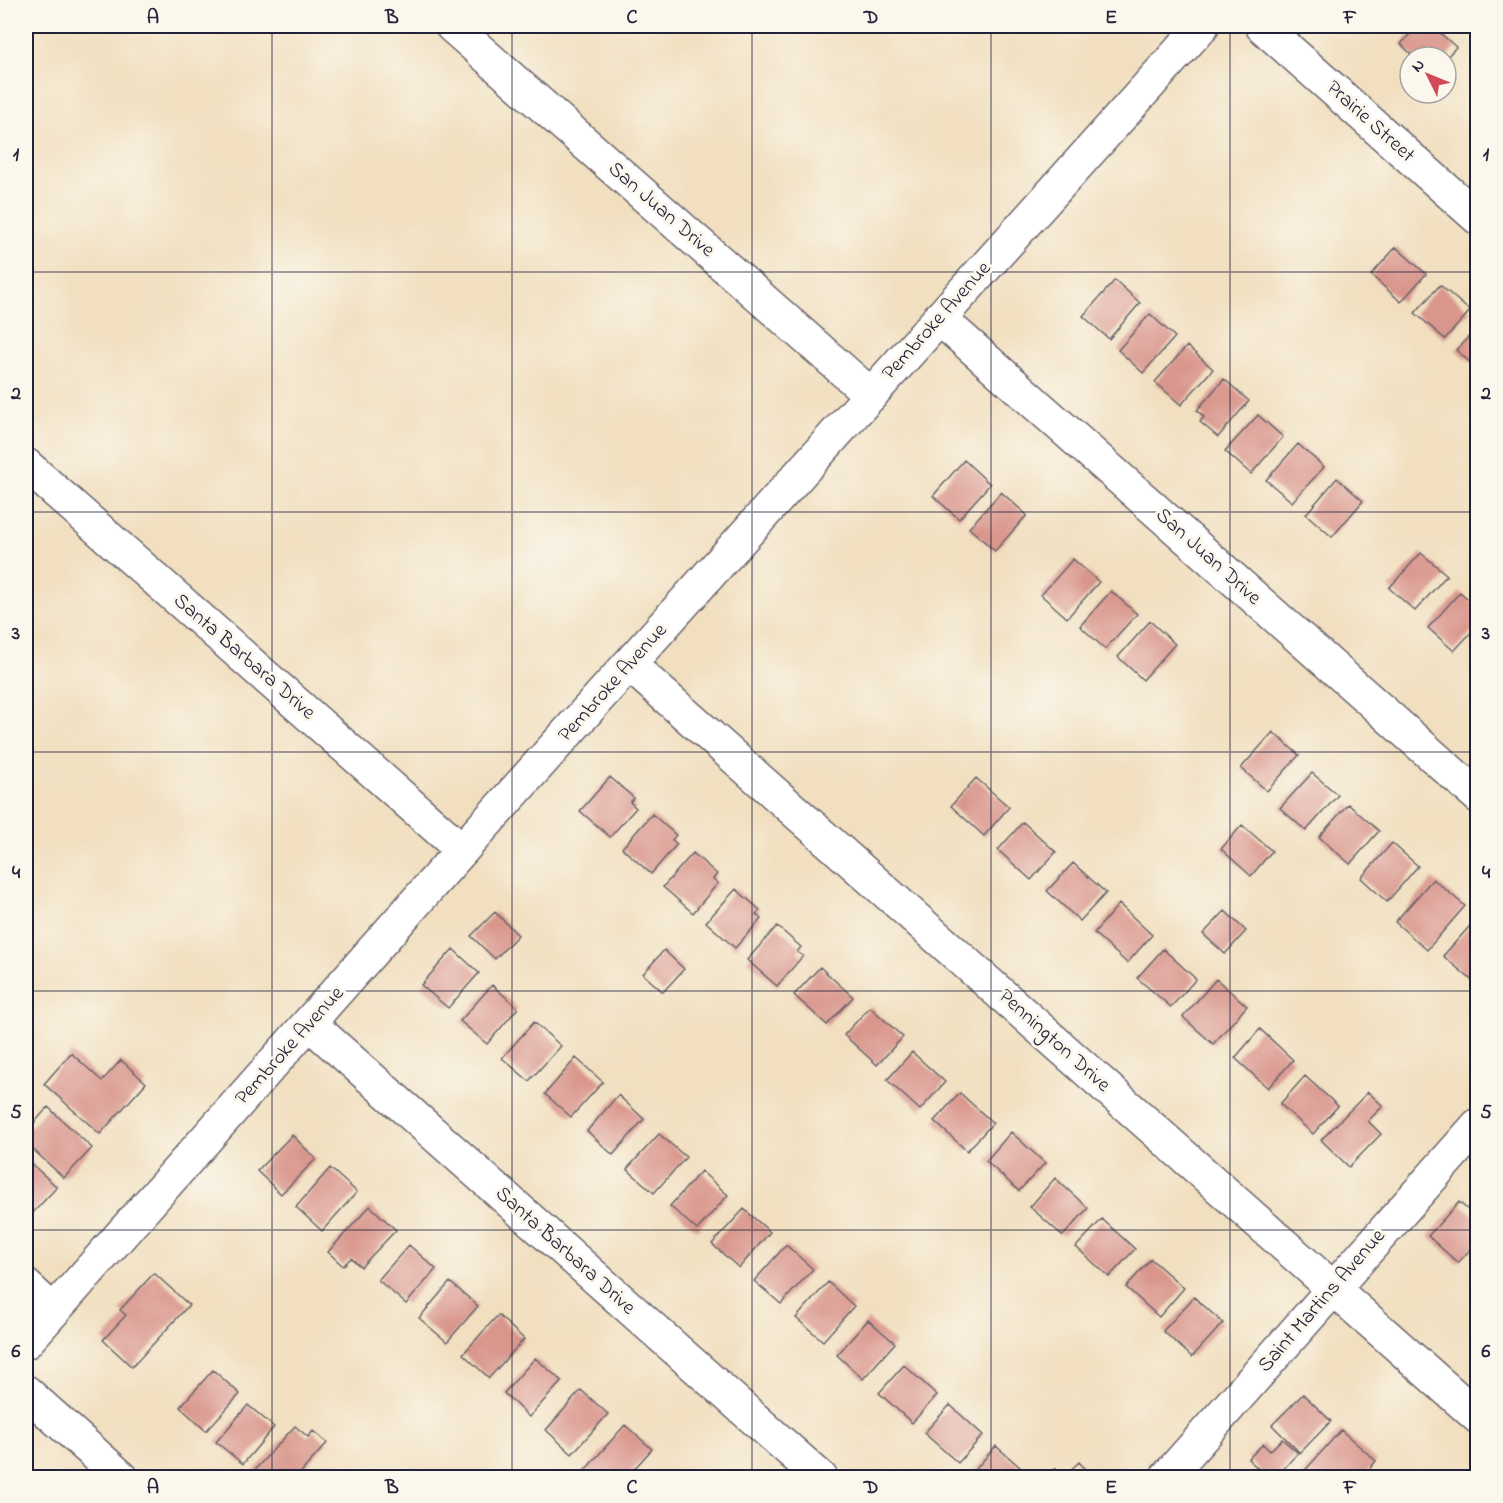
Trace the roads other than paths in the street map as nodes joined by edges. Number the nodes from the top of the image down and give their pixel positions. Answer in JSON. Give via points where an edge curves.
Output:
{"nodes":[{"id":1,"x":452,"y":26,"type":"edge"},
{"id":2,"x":1202,"y":26,"type":"edge"},
{"id":3,"x":1262,"y":26,"type":"edge"},
{"id":4,"x":1478,"y":218,"type":"edge"},
{"id":5,"x":939,"y":318,"type":"junction"},
{"id":6,"x":871,"y":395,"type":"junction"},
{"id":7,"x":26,"y":465,"type":"edge"},
{"id":8,"x":630,"y":665,"type":"junction"},
{"id":9,"x":1478,"y":796,"type":"edge"},
{"id":10,"x":462,"y":850,"type":"junction"},
{"id":11,"x":310,"y":1024,"type":"junction"},
{"id":12,"x":1478,"y":1125,"type":"edge"},
{"id":13,"x":26,"y":1286,"type":"edge"},
{"id":14,"x":1333,"y":1288,"type":"junction"},
{"id":15,"x":53,"y":1311,"type":"junction"},
{"id":16,"x":26,"y":1342,"type":"edge"},
{"id":17,"x":26,"y":1392,"type":"edge"},
{"id":18,"x":1478,"y":1417,"type":"edge"},
{"id":19,"x":122,"y":1478,"type":"edge"},
{"id":20,"x":821,"y":1478,"type":"edge"},
{"id":21,"x":1167,"y":1478,"type":"edge"}],
"edges":[{"from":1,"to":6,"type":"street","name":"San Juan Drive"},
{"from":2,"to":5,"type":"street","name":"Pembroke Avenue"},
{"from":3,"to":4,"type":"street","name":"Prairie Street"},
{"from":5,"to":6,"type":"street","name":"Pembroke Avenue"},
{"from":5,"to":9,"type":"street","name":"San Juan Drive"},
{"from":6,"to":8,"type":"street","name":"Pembroke Avenue"},
{"from":7,"to":10,"type":"street","name":"Santa Barbara Drive"},
{"from":8,"to":10,"type":"street","name":"Pembroke Avenue"},
{"from":8,"to":14,"type":"street","name":"Pennington Drive"},
{"from":10,"to":11,"type":"street","name":"Pembroke Avenue"},
{"from":11,"to":15,"type":"street","name":"Pembroke Avenue"},
{"from":11,"to":20,"type":"street","name":"Santa Barbara Drive"},
{"from":12,"to":14,"type":"street","name":"Saint Martins Avenue"},
{"from":13,"to":15,"type":"street"},
{"from":14,"to":18,"type":"street","name":"Pennington Drive"},
{"from":14,"to":21,"type":"street","name":"Saint Martins Avenue"},
{"from":15,"to":16,"type":"street","name":"Pembroke Avenue"},
{"from":17,"to":19,"type":"street"}]}
